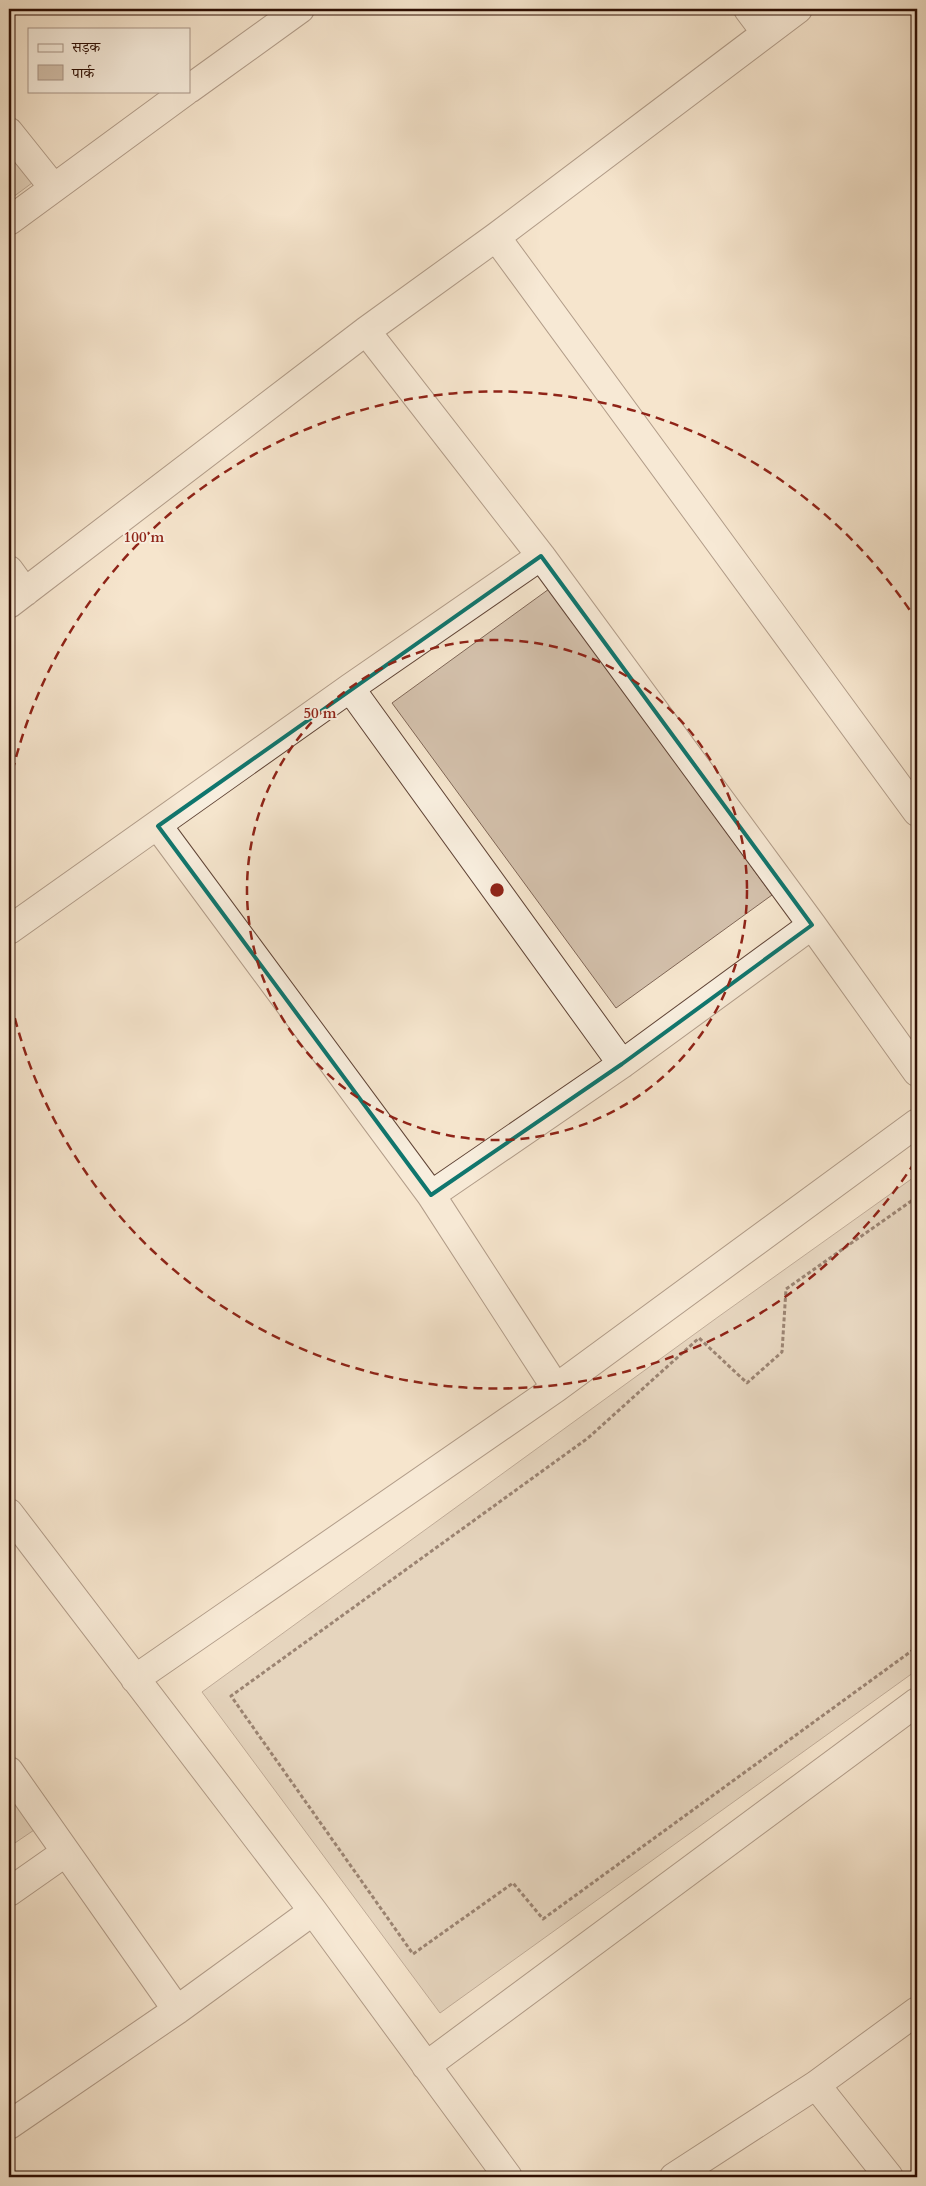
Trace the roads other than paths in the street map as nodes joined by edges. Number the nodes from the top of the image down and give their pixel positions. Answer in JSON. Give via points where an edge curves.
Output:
{"nodes":[{"id":1,"x":300,"y":9,"type":"edge"},
{"id":2,"x":748,"y":9,"type":"edge"},
{"id":3,"x":798,"y":9,"type":"edge"},
{"id":4,"x":766,"y":33,"type":"junction"},
{"id":5,"x":190,"y":88,"type":"edge"},
{"id":6,"x":184,"y":92,"type":"edge"},
{"id":7,"x":9,"y":132,"type":"edge"},
{"id":8,"x":53,"y":187,"type":"junction"},
{"id":9,"x":9,"y":220,"type":"edge"},
{"id":10,"x":496,"y":236,"type":"junction"},
{"id":11,"x":366,"y":331,"type":"junction"},
{"id":12,"x":541,"y":556,"type":"junction"},
{"id":13,"x":9,"y":570,"type":"edge"},
{"id":14,"x":17,"y":598,"type":"edge"},
{"id":15,"x":350,"y":688,"type":"junction"},
{"id":16,"x":917,"y":812,"type":"edge"},
{"id":17,"x":158,"y":826,"type":"junction"},
{"id":18,"x":812,"y":924,"type":"junction"},
{"id":19,"x":9,"y":930,"type":"edge"},
{"id":20,"x":622,"y":1064,"type":"junction"},
{"id":21,"x":917,"y":1072,"type":"edge"},
{"id":22,"x":917,"y":1123,"type":"edge"},
{"id":23,"x":431,"y":1195,"type":"junction"},
{"id":24,"x":556,"y":1388,"type":"junction"},
{"id":25,"x":9,"y":1513,"type":"edge"},
{"id":26,"x":135,"y":1679,"type":"junction"},
{"id":27,"x":913,"y":1714,"type":"edge"},
{"id":28,"x":9,"y":1771,"type":"edge"},
{"id":29,"x":66,"y":1852,"type":"junction"},
{"id":30,"x":9,"y":1892,"type":"edge"},
{"id":31,"x":313,"y":1911,"type":"junction"},
{"id":32,"x":177,"y":2010,"type":"junction"},
{"id":33,"x":917,"y":2011,"type":"edge"},
{"id":34,"x":426,"y":2066,"type":"junction"},
{"id":35,"x":816,"y":2084,"type":"junction"},
{"id":36,"x":9,"y":2125,"type":"edge"},
{"id":37,"x":508,"y":2177,"type":"edge"},
{"id":38,"x":674,"y":2177,"type":"edge"},
{"id":39,"x":889,"y":2177,"type":"edge"}],
"edges":[{"from":1,"to":5,"type":"street"},
{"from":2,"to":4,"type":"street"},
{"from":3,"to":4,"type":"street"},
{"from":4,"to":10,"type":"street"},
{"from":6,"to":8,"type":"street"},
{"from":7,"to":8,"type":"street"},
{"from":8,"to":9,"type":"street"},
{"from":10,"to":11,"type":"street"},
{"from":10,"to":16,"type":"street"},
{"from":11,"to":12,"type":"street"},
{"from":11,"to":14,"type":"street"},
{"from":12,"to":15,"type":"street"},
{"from":12,"to":18,"type":"street"},
{"from":13,"to":14,"type":"street"},
{"from":15,"to":17,"type":"street"},
{"from":15,"to":20,"type":"street"},
{"from":17,"to":19,"type":"street"},
{"from":17,"to":23,"type":"street"},
{"from":18,"to":20,"type":"street"},
{"from":18,"to":21,"type":"street"},
{"from":20,"to":23,"type":"street"},
{"from":22,"to":24,"type":"street"},
{"from":23,"to":24,"type":"street"},
{"from":24,"to":26,"type":"street"},
{"from":25,"to":26,"type":"street"},
{"from":26,"to":31,"type":"street"},
{"from":27,"to":34,"type":"street"},
{"from":28,"to":29,"type":"street"},
{"from":29,"to":30,"type":"street"},
{"from":29,"to":32,"type":"street"},
{"from":31,"to":32,"type":"street"},
{"from":31,"to":34,"type":"street"},
{"from":32,"to":36,"type":"street"},
{"from":33,"to":35,"type":"street"},
{"from":34,"to":37,"type":"street"},
{"from":35,"to":38,"type":"street"},
{"from":35,"to":39,"type":"street"}]}
